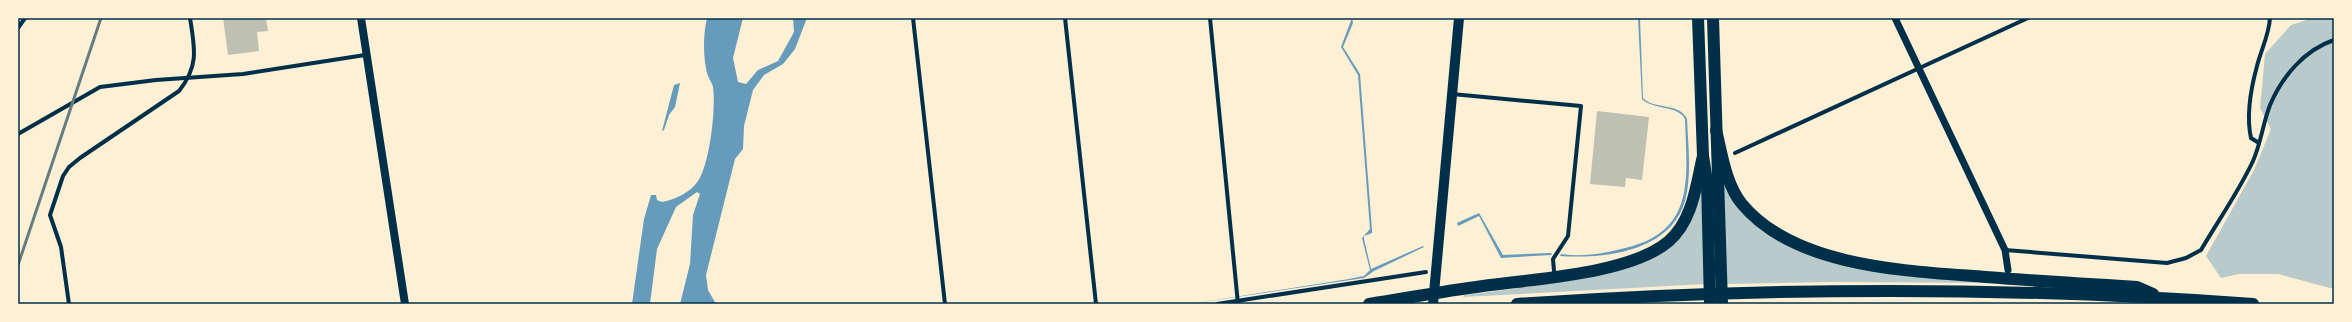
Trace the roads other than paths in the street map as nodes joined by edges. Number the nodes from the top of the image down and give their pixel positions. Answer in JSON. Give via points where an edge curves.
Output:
{"nodes":[{"id":1,"x":25,"y":18,"type":"edge"},
{"id":2,"x":190,"y":18,"type":"edge"},
{"id":3,"x":360,"y":18,"type":"edge"},
{"id":4,"x":913,"y":18,"type":"edge"},
{"id":5,"x":1065,"y":18,"type":"edge"},
{"id":6,"x":1210,"y":18,"type":"edge"},
{"id":7,"x":1459,"y":18,"type":"edge"},
{"id":8,"x":1698,"y":18,"type":"edge"},
{"id":9,"x":1713,"y":18,"type":"edge"},
{"id":10,"x":1895,"y":18,"type":"edge"},
{"id":11,"x":2028,"y":18,"type":"edge"},
{"id":12,"x":2270,"y":18,"type":"edge"},
{"id":13,"x":18,"y":28,"type":"edge"},
{"id":14,"x":2334,"y":40,"type":"edge"},
{"id":15,"x":366,"y":55,"type":"junction"},
{"id":16,"x":1918,"y":68,"type":"junction"},
{"id":17,"x":190,"y":77,"type":"junction"},
{"id":18,"x":1451,"y":94,"type":"junction"},
{"id":19,"x":1716,"y":130,"type":"junction"},
{"id":20,"x":18,"y":134,"type":"edge"},
{"id":21,"x":2260,"y":143,"type":"junction"},
{"id":22,"x":1735,"y":153,"type":"dead end"},
{"id":23,"x":1703,"y":156,"type":"junction"},
{"id":24,"x":2005,"y":250,"type":"junction"},
{"id":25,"x":2008,"y":270,"type":"dead end"},
{"id":26,"x":1554,"y":271,"type":"dead end"},
{"id":27,"x":1426,"y":272,"type":"dead end"},
{"id":28,"x":2161,"y":298,"type":"junction"},
{"id":29,"x":1238,"y":302,"type":"edge"},
{"id":30,"x":69,"y":304,"type":"edge"},
{"id":31,"x":405,"y":304,"type":"edge"},
{"id":32,"x":945,"y":304,"type":"edge"},
{"id":33,"x":1096,"y":304,"type":"edge"},
{"id":34,"x":1217,"y":304,"type":"edge"},
{"id":35,"x":1369,"y":304,"type":"edge"},
{"id":36,"x":1433,"y":304,"type":"edge"},
{"id":37,"x":1517,"y":304,"type":"edge"},
{"id":38,"x":1710,"y":304,"type":"edge"},
{"id":39,"x":1722,"y":304,"type":"edge"},
{"id":40,"x":2253,"y":304,"type":"edge"}],
"edges":[{"from":1,"to":13,"type":"street"},
{"from":2,"to":17,"type":"street","via":[[194,46]]},
{"from":3,"to":15,"type":"main road"},
{"from":4,"to":32,"type":"street"},
{"from":5,"to":33,"type":"street"},
{"from":6,"to":29,"type":"street"},
{"from":7,"to":18,"type":"main road"},
{"from":8,"to":23,"type":"highway"},
{"from":9,"to":19,"type":"highway"},
{"from":10,"to":16,"type":"street"},
{"from":11,"to":16,"type":"street"},
{"from":12,"to":21,"type":"street","via":[[2256,67],[2251,100],[2251,138]]},
{"from":14,"to":21,"type":"street","via":[[2293,66],[2270,106]]},
{"from":15,"to":17,"type":"street","via":[[243,74]]},
{"from":15,"to":31,"type":"main road"},
{"from":16,"to":22,"type":"street"},
{"from":16,"to":24,"type":"street"},
{"from":17,"to":20,"type":"street","via":[[100,87]]},
{"from":17,"to":30,"type":"street","via":[[173,96],[80,158],[63,176],[50,215],[62,247]]},
{"from":18,"to":26,"type":"street","via":[[1581,106],[1568,236],[1553,259]]},
{"from":18,"to":36,"type":"main road"},
{"from":19,"to":28,"type":"highway","via":[[1724,161],[1741,203],[1773,231],[1802,246],[1839,258],[1881,266],[1977,276],[2137,287]]},
{"from":19,"to":39,"type":"highway"},
{"from":21,"to":24,"type":"street","via":[[2253,161],[2201,250],[2186,258],[2167,263]]},
{"from":23,"to":35,"type":"highway","via":[[1690,212],[1669,241],[1646,256],[1626,264],[1589,271]]},
{"from":23,"to":38,"type":"highway","via":[[1707,181]]},
{"from":24,"to":25,"type":"street"},
{"from":27,"to":29,"type":"street"},
{"from":28,"to":37,"type":"highway","via":[[1999,291],[1830,290],[1694,294]]},
{"from":28,"to":40,"type":"highway"},
{"from":29,"to":34,"type":"street"}]}
